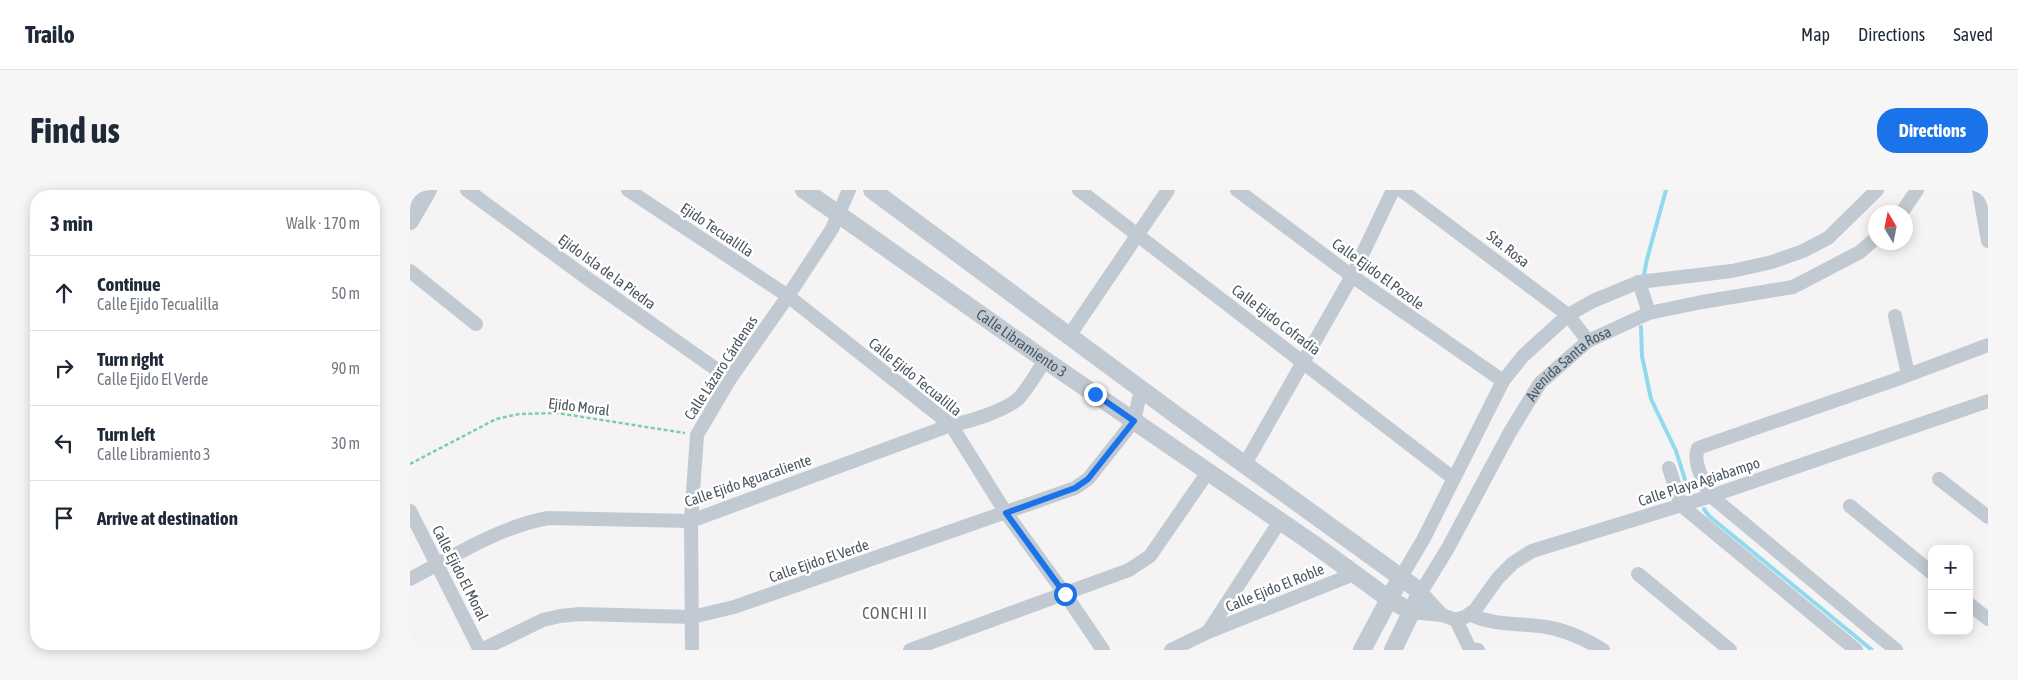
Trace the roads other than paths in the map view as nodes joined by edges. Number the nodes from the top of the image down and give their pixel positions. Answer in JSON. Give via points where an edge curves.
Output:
{"nodes":[{"id":1,"x":428,"y":190,"type":"edge"},
{"id":2,"x":467,"y":190,"type":"edge"},
{"id":3,"x":628,"y":190,"type":"edge"},
{"id":4,"x":804,"y":190,"type":"edge"},
{"id":5,"x":849,"y":190,"type":"edge"},
{"id":6,"x":872,"y":190,"type":"edge"},
{"id":7,"x":1079,"y":190,"type":"edge"},
{"id":8,"x":1168,"y":190,"type":"edge"},
{"id":9,"x":1237,"y":190,"type":"edge"},
{"id":10,"x":1393,"y":190,"type":"edge"},
{"id":11,"x":1402,"y":190,"type":"edge"},
{"id":12,"x":1877,"y":190,"type":"edge"},
{"id":13,"x":1917,"y":190,"type":"edge"},
{"id":14,"x":1979,"y":190,"type":"edge"},
{"id":15,"x":1907,"y":205,"type":"edge"},
{"id":16,"x":838,"y":213,"type":"junction"},
{"id":17,"x":410,"y":221,"type":"edge"},
{"id":18,"x":1138,"y":235,"type":"junction"},
{"id":19,"x":1988,"y":241,"type":"edge"},
{"id":20,"x":1868,"y":245,"type":"edge"},
{"id":21,"x":410,"y":271,"type":"edge"},
{"id":22,"x":1352,"y":276,"type":"junction"},
{"id":23,"x":1639,"y":282,"type":"junction"},
{"id":24,"x":788,"y":296,"type":"junction"},
{"id":25,"x":1649,"y":313,"type":"junction"},
{"id":26,"x":1568,"y":315,"type":"junction"},
{"id":27,"x":1895,"y":316,"type":"dead end"},
{"id":28,"x":476,"y":324,"type":"dead end"},
{"id":29,"x":1069,"y":336,"type":"junction"},
{"id":30,"x":1588,"y":342,"type":"junction"},
{"id":31,"x":1988,"y":345,"type":"edge"},
{"id":32,"x":1046,"y":360,"type":"junction"},
{"id":33,"x":1304,"y":362,"type":"junction"},
{"id":34,"x":1908,"y":374,"type":"junction"},
{"id":35,"x":730,"y":379,"type":"junction"},
{"id":36,"x":1503,"y":381,"type":"junction"},
{"id":37,"x":1141,"y":389,"type":"junction"},
{"id":38,"x":1988,"y":401,"type":"edge"},
{"id":39,"x":1134,"y":421,"type":"junction"},
{"id":40,"x":951,"y":425,"type":"junction"},
{"id":41,"x":1245,"y":464,"type":"junction"},
{"id":42,"x":1669,"y":468,"type":"dead end"},
{"id":43,"x":1208,"y":472,"type":"junction"},
{"id":44,"x":1453,"y":478,"type":"junction"},
{"id":45,"x":1939,"y":479,"type":"dead end"},
{"id":46,"x":1711,"y":496,"type":"junction"},
{"id":47,"x":1682,"y":505,"type":"junction"},
{"id":48,"x":1850,"y":506,"type":"dead end"},
{"id":49,"x":410,"y":511,"type":"edge"},
{"id":50,"x":1006,"y":513,"type":"junction"},
{"id":51,"x":1988,"y":517,"type":"edge"},
{"id":52,"x":691,"y":520,"type":"junction"},
{"id":53,"x":1280,"y":521,"type":"junction"},
{"id":54,"x":438,"y":565,"type":"junction"},
{"id":55,"x":1928,"y":570,"type":"edge"},
{"id":56,"x":1354,"y":574,"type":"junction"},
{"id":57,"x":1638,"y":574,"type":"dead end"},
{"id":58,"x":1401,"y":577,"type":"junction"},
{"id":59,"x":410,"y":579,"type":"edge"},
{"id":60,"x":1421,"y":592,"type":"junction"},
{"id":61,"x":1065,"y":594,"type":"junction"},
{"id":62,"x":1388,"y":599,"type":"junction"},
{"id":63,"x":1973,"y":607,"type":"edge"},
{"id":64,"x":1412,"y":612,"type":"junction"},
{"id":65,"x":1470,"y":614,"type":"junction"},
{"id":66,"x":1442,"y":615,"type":"junction"},
{"id":67,"x":692,"y":617,"type":"junction"},
{"id":68,"x":1988,"y":619,"type":"edge"},
{"id":69,"x":1456,"y":620,"type":"junction"},
{"id":70,"x":1208,"y":632,"type":"junction"},
{"id":71,"x":481,"y":650,"type":"edge"},
{"id":72,"x":692,"y":650,"type":"edge"},
{"id":73,"x":910,"y":650,"type":"edge"},
{"id":74,"x":1103,"y":650,"type":"edge"},
{"id":75,"x":1171,"y":650,"type":"edge"},
{"id":76,"x":1362,"y":650,"type":"edge"},
{"id":77,"x":1393,"y":650,"type":"edge"},
{"id":78,"x":1478,"y":650,"type":"edge"},
{"id":79,"x":1603,"y":650,"type":"edge"},
{"id":80,"x":1730,"y":650,"type":"edge"},
{"id":81,"x":1856,"y":650,"type":"edge"},
{"id":82,"x":1896,"y":650,"type":"edge"}],
"edges":[{"from":1,"to":17,"type":"street"},
{"from":2,"to":35,"type":"street","name":"Ejido Isla de la Piedra"},
{"from":3,"to":24,"type":"street","name":"Ejido Tecualilla"},
{"from":4,"to":16,"type":"street","name":"Calle Libramiento 3"},
{"from":5,"to":16,"type":"street","name":"Calle Lázaro Cárdenas"},
{"from":6,"to":29,"type":"street"},
{"from":7,"to":18,"type":"street","name":"Calle Ejido Cofradía"},
{"from":8,"to":18,"type":"street"},
{"from":9,"to":22,"type":"street","name":"Calle Ejido El Pozole"},
{"from":10,"to":22,"type":"street"},
{"from":11,"to":26,"type":"street","name":"Sta. Rosa"},
{"from":12,"to":23,"type":"street","via":[[1828,238],[1803,251],[1732,271]]},
{"from":13,"to":15,"type":"street"},
{"from":14,"to":19,"type":"street"},
{"from":16,"to":24,"type":"street","name":"Calle Lázaro Cárdenas","via":[[832,229]]},
{"from":16,"to":32,"type":"street","name":"Calle Libramiento 3"},
{"from":18,"to":29,"type":"street"},
{"from":18,"to":33,"type":"street","name":"Calle Ejido Cofradía"},
{"from":20,"to":25,"type":"street","name":"Avenida Santa Rosa","via":[[1793,287]]},
{"from":21,"to":28,"type":"street"},
{"from":22,"to":33,"type":"street"},
{"from":22,"to":36,"type":"street","name":"Calle Ejido El Pozole"},
{"from":23,"to":25,"type":"street"},
{"from":23,"to":26,"type":"street"},
{"from":24,"to":35,"type":"street","name":"Calle Lázaro Cárdenas"},
{"from":24,"to":40,"type":"street","name":"Calle Ejido Tecualilla"},
{"from":25,"to":30,"type":"street","name":"Avenida Santa Rosa"},
{"from":26,"to":30,"type":"street","name":"Sta. Rosa"},
{"from":26,"to":36,"type":"street","via":[[1523,356]]},
{"from":27,"to":34,"type":"street"},
{"from":29,"to":37,"type":"street"},
{"from":30,"to":60,"type":"street","name":"Avenida Santa Rosa","via":[[1540,383]]},
{"from":31,"to":34,"type":"street"},
{"from":32,"to":39,"type":"street","name":"Calle Libramiento 3"},
{"from":32,"to":40,"type":"street","name":"Calle Ejido Aguacaliente","via":[[1018,399],[978,418]]},
{"from":33,"to":41,"type":"street"},
{"from":33,"to":44,"type":"street","name":"Calle Ejido Cofradía"},
{"from":34,"to":46,"type":"street","via":[[1698,448],[1698,467]]},
{"from":35,"to":52,"type":"street","name":"Calle Lázaro Cárdenas","via":[[697,435]]},
{"from":36,"to":44,"type":"street"},
{"from":37,"to":39,"type":"street"},
{"from":37,"to":41,"type":"street"},
{"from":38,"to":46,"type":"street","name":"Calle Playa Agiabampo"},
{"from":39,"to":43,"type":"street","name":"Calle Libramiento 3"},
{"from":39,"to":50,"type":"street","name":"Calle Ejido El Verde","via":[[1088,479],[1075,488]]},
{"from":40,"to":50,"type":"street","name":"Calle Ejido Tecualilla"},
{"from":40,"to":52,"type":"street","name":"Calle Ejido Aguacaliente"},
{"from":41,"to":58,"type":"street"},
{"from":42,"to":47,"type":"street"},
{"from":43,"to":53,"type":"street","name":"Calle Libramiento 3"},
{"from":43,"to":61,"type":"street","via":[[1150,556],[1129,570]]},
{"from":44,"to":58,"type":"street"},
{"from":45,"to":51,"type":"street"},
{"from":46,"to":47,"type":"street","name":"Calle Playa Agiabampo"},
{"from":46,"to":82,"type":"street"},
{"from":47,"to":65,"type":"street","name":"Calle Playa Agiabampo","via":[[1532,551],[1503,573]]},
{"from":47,"to":81,"type":"street"},
{"from":48,"to":55,"type":"street"},
{"from":49,"to":54,"type":"street","name":"Calle Ejido El Moral"},
{"from":50,"to":61,"type":"street","name":"Calle Ejido Tecualilla"},
{"from":50,"to":67,"type":"street","name":"Calle Ejido El Verde","via":[[734,607]]},
{"from":52,"to":54,"type":"street","name":"Calle Ejido Aguacaliente","via":[[548,518],[511,528]]},
{"from":52,"to":67,"type":"street","name":"Calle Lázaro Cárdenas"},
{"from":53,"to":56,"type":"street","name":"Calle Libramiento 3"},
{"from":53,"to":70,"type":"street","name":"Calle Ejido El Roble"},
{"from":54,"to":59,"type":"street","name":"Calle Ejido Aguacaliente"},
{"from":54,"to":71,"type":"street","name":"Calle Ejido El Moral"},
{"from":56,"to":62,"type":"street","name":"Calle Libramiento 3"},
{"from":56,"to":70,"type":"street","name":"Calle Ejido El Roble"},
{"from":57,"to":80,"type":"street"},
{"from":58,"to":60,"type":"street"},
{"from":58,"to":62,"type":"street"},
{"from":60,"to":64,"type":"street","name":"Avenida Santa Rosa"},
{"from":60,"to":66,"type":"street"},
{"from":61,"to":73,"type":"street"},
{"from":61,"to":74,"type":"street","name":"Calle Ejido Tecualilla"},
{"from":62,"to":64,"type":"street","name":"Calle Libramiento 3"},
{"from":62,"to":76,"type":"street"},
{"from":63,"to":68,"type":"street"},
{"from":64,"to":66,"type":"street"},
{"from":64,"to":77,"type":"street","name":"Avenida Santa Rosa"},
{"from":65,"to":69,"type":"street","name":"Calle Playa Agiabampo"},
{"from":65,"to":79,"type":"street","via":[[1481,620],[1567,631]]},
{"from":66,"to":69,"type":"street"},
{"from":67,"to":71,"type":"street","name":"Calle Ejido El Verde","via":[[560,616],[543,620]]},
{"from":67,"to":72,"type":"street","name":"Calle Lázaro Cárdenas"},
{"from":69,"to":78,"type":"street","via":[[1470,649]]},
{"from":70,"to":75,"type":"street","name":"Calle Ejido El Roble"}]}
